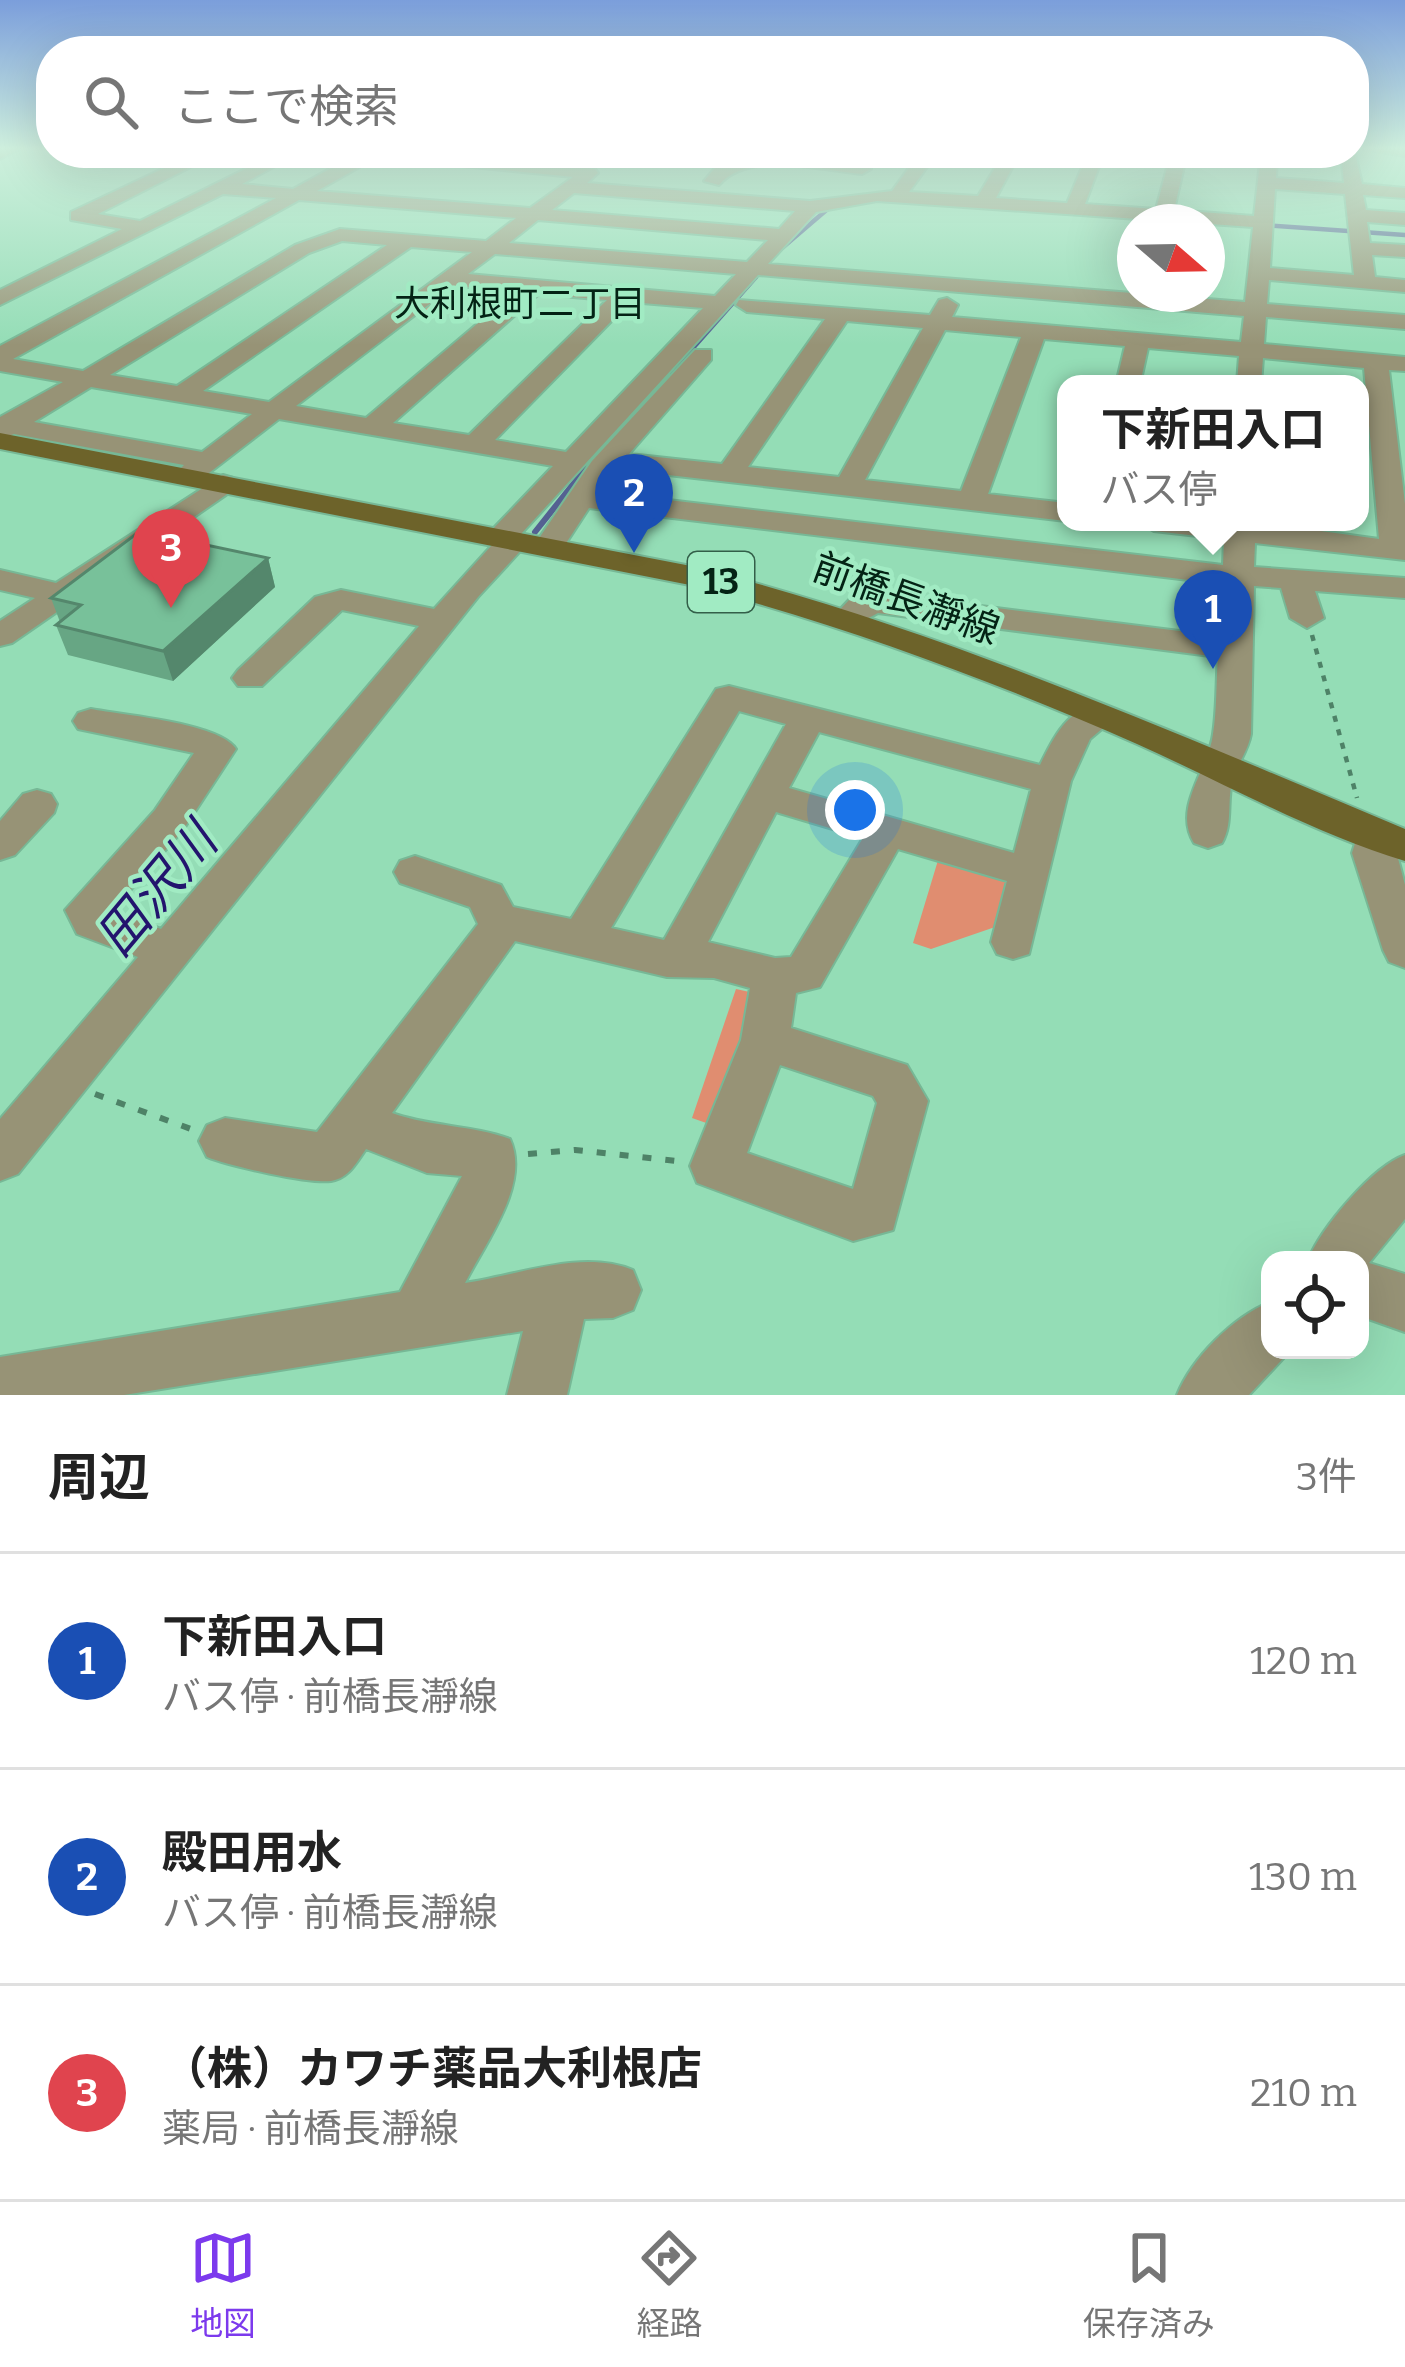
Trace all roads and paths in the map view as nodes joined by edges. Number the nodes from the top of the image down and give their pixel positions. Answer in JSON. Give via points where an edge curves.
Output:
{"nodes":[{"id":1,"x":82,"y":214,"type":"edge"},
{"id":2,"x":167,"y":214,"type":"edge"},
{"id":3,"x":259,"y":214,"type":"edge"},
{"id":4,"x":348,"y":214,"type":"edge"},
{"id":5,"x":523,"y":214,"type":"edge"},
{"id":6,"x":803,"y":214,"type":"edge"},
{"id":7,"x":1263,"y":214,"type":"edge"},
{"id":8,"x":534,"y":215,"type":"junction"},
{"id":9,"x":1357,"y":215,"type":"joint"},
{"id":10,"x":1405,"y":219,"type":"edge"},
{"id":11,"x":1225,"y":221,"type":"edge"},
{"id":12,"x":1262,"y":222,"type":"junction"},
{"id":13,"x":143,"y":226,"type":"junction"},
{"id":14,"x":782,"y":235,"type":"junction"},
{"id":15,"x":330,"y":237,"type":"junction"},
{"id":16,"x":408,"y":240,"type":"junction"},
{"id":17,"x":492,"y":247,"type":"junction"},
{"id":18,"x":1360,"y":248,"type":"junction"},
{"id":19,"x":1405,"y":251,"type":"edge"},
{"id":20,"x":764,"y":269,"type":"junction"},
{"id":21,"x":54,"y":272,"type":"junction"},
{"id":22,"x":1257,"y":273,"type":"junction"},
{"id":23,"x":449,"y":279,"type":"junction"},
{"id":24,"x":1365,"y":282,"type":"junction"},
{"id":25,"x":133,"y":283,"type":"junction"},
{"id":26,"x":957,"y":285,"type":"junction"},
{"id":27,"x":1405,"y":286,"type":"edge"},
{"id":28,"x":534,"y":287,"type":"junction"},
{"id":29,"x":624,"y":295,"type":"junction"},
{"id":30,"x":1117,"y":295,"type":"edge"},
{"id":31,"x":223,"y":296,"type":"junction"},
{"id":32,"x":0,"y":298,"type":"edge"},
{"id":33,"x":719,"y":303,"type":"junction"},
{"id":34,"x":747,"y":305,"type":"junction"},
{"id":35,"x":1225,"y":306,"type":"edge"},
{"id":36,"x":1255,"y":310,"type":"junction"},
{"id":37,"x":840,"y":314,"type":"junction"},
{"id":38,"x":938,"y":322,"type":"junction"},
{"id":39,"x":1405,"y":322,"type":"edge"},
{"id":40,"x":1035,"y":331,"type":"junction"},
{"id":41,"x":1138,"y":340,"type":"junction"},
{"id":42,"x":1251,"y":350,"type":"junction"},
{"id":43,"x":0,"y":360,"type":"edge"},
{"id":44,"x":1390,"y":363,"type":"edge"},
{"id":45,"x":657,"y":370,"type":"junction"},
{"id":46,"x":686,"y":375,"type":"junction"},
{"id":47,"x":1130,"y":375,"type":"edge"},
{"id":48,"x":1250,"y":375,"type":"edge"},
{"id":49,"x":87,"y":379,"type":"junction"},
{"id":50,"x":182,"y":394,"type":"junction"},
{"id":51,"x":274,"y":411,"type":"junction"},
{"id":52,"x":372,"y":427,"type":"junction"},
{"id":53,"x":3,"y":430,"type":"edge"},
{"id":54,"x":475,"y":444,"type":"junction"},
{"id":55,"x":612,"y":460,"type":"junction"},
{"id":56,"x":573,"y":461,"type":"junction"},
{"id":57,"x":205,"y":474,"type":"junction"},
{"id":58,"x":729,"y":474,"type":"junction"},
{"id":59,"x":847,"y":488,"type":"junction"},
{"id":60,"x":581,"y":498,"type":"junction"},
{"id":61,"x":971,"y":502,"type":"junction"},
{"id":62,"x":1057,"y":511,"type":"edge"},
{"id":63,"x":1240,"y":531,"type":"edge"},
{"id":64,"x":1267,"y":531,"type":"edge"},
{"id":65,"x":521,"y":542,"type":"junction"},
{"id":66,"x":1400,"y":551,"type":"edge"},
{"id":67,"x":1236,"y":574,"type":"junction"},
{"id":68,"x":1295,"y":580,"type":"junction"},
{"id":69,"x":4,"y":584,"type":"edge"},
{"id":70,"x":1405,"y":588,"type":"edge"},
{"id":71,"x":61,"y":594,"type":"junction"},
{"id":72,"x":1307,"y":618,"type":"joint"},
{"id":73,"x":848,"y":619,"type":"junction"},
{"id":74,"x":443,"y":620,"type":"junction"},
{"id":75,"x":0,"y":636,"type":"edge"},
{"id":76,"x":1238,"y":649,"type":"junction"},
{"id":77,"x":250,"y":678,"type":"dead end"},
{"id":78,"x":1098,"y":717,"type":"junction"},
{"id":79,"x":808,"y":718,"type":"junction"},
{"id":80,"x":91,"y":722,"type":"dead end"},
{"id":81,"x":1219,"y":767,"type":"junction"},
{"id":82,"x":1052,"y":781,"type":"junction"},
{"id":83,"x":768,"y":796,"type":"junction"},
{"id":84,"x":37,"y":804,"type":"dead end"},
{"id":85,"x":1379,"y":828,"type":"edge"},
{"id":86,"x":887,"y":832,"type":"junction"},
{"id":87,"x":1208,"y":833,"type":"dead end"},
{"id":88,"x":0,"y":845,"type":"edge"},
{"id":89,"x":416,"y":872,"type":"dead end"},
{"id":90,"x":1031,"y":873,"type":"junction"},
{"id":91,"x":501,"y":926,"type":"junction"},
{"id":92,"x":583,"y":938,"type":"junction"},
{"id":93,"x":1013,"y":942,"type":"dead end"},
{"id":94,"x":172,"y":950,"type":"junction"},
{"id":95,"x":1405,"y":950,"type":"edge"},
{"id":96,"x":681,"y":958,"type":"junction"},
{"id":97,"x":775,"y":976,"type":"junction"},
{"id":98,"x":765,"y":1040,"type":"junction"},
{"id":99,"x":64,"y":1082,"type":"junction"},
{"id":100,"x":225,"y":1141,"type":"joint"},
{"id":101,"x":343,"y":1141,"type":"junction"},
{"id":102,"x":0,"y":1157,"type":"edge"},
{"id":103,"x":493,"y":1163,"type":"junction"},
{"id":104,"x":716,"y":1166,"type":"junction"},
{"id":105,"x":1405,"y":1179,"type":"edge"},
{"id":106,"x":1344,"y":1251,"type":"edge"},
{"id":107,"x":1369,"y":1291,"type":"edge"},
{"id":108,"x":1405,"y":1304,"type":"edge"},
{"id":109,"x":418,"y":1317,"type":"junction"},
{"id":110,"x":1261,"y":1343,"type":"edge"},
{"id":111,"x":0,"y":1387,"type":"edge"},
{"id":112,"x":1225,"y":1389,"type":"edge"},
{"id":113,"x":538,"y":1395,"type":"edge"}],
"edges":[{"from":1,"to":13,"type":"street"},
{"from":2,"to":13,"type":"street"},
{"from":3,"to":25,"type":"street"},
{"from":4,"to":15,"type":"street","via":[[328,226]]},
{"from":5,"to":8,"type":"street"},
{"from":6,"to":14,"type":"street"},
{"from":7,"to":12,"type":"street"},
{"from":8,"to":14,"type":"street"},
{"from":8,"to":17,"type":"street"},
{"from":9,"to":10,"type":"street"},
{"from":9,"to":18,"type":"street"},
{"from":11,"to":12,"type":"street"},
{"from":12,"to":22,"type":"street"},
{"from":13,"to":21,"type":"street"},
{"from":14,"to":20,"type":"street"},
{"from":15,"to":16,"type":"street"},
{"from":15,"to":31,"type":"street"},
{"from":16,"to":17,"type":"street"},
{"from":16,"to":50,"type":"street"},
{"from":17,"to":20,"type":"street"},
{"from":17,"to":23,"type":"street"},
{"from":18,"to":19,"type":"street"},
{"from":18,"to":24,"type":"street"},
{"from":20,"to":26,"type":"street"},
{"from":20,"to":33,"type":"street"},
{"from":20,"to":34,"type":"street"},
{"from":21,"to":25,"type":"street"},
{"from":21,"to":32,"type":"street"},
{"from":22,"to":24,"type":"street"},
{"from":22,"to":36,"type":"street"},
{"from":23,"to":28,"type":"street"},
{"from":23,"to":51,"type":"street"},
{"from":24,"to":27,"type":"street"},
{"from":25,"to":31,"type":"street"},
{"from":25,"to":43,"type":"street"},
{"from":26,"to":30,"type":"street"},
{"from":26,"to":38,"type":"street"},
{"from":28,"to":29,"type":"street"},
{"from":28,"to":52,"type":"street"},
{"from":29,"to":33,"type":"street"},
{"from":29,"to":54,"type":"street"},
{"from":31,"to":49,"type":"street"},
{"from":33,"to":45,"type":"street"},
{"from":34,"to":37,"type":"street"},
{"from":34,"to":46,"type":"street"},
{"from":35,"to":36,"type":"street"},
{"from":36,"to":39,"type":"street"},
{"from":36,"to":42,"type":"street"},
{"from":37,"to":38,"type":"street"},
{"from":37,"to":58,"type":"street"},
{"from":38,"to":40,"type":"street"},
{"from":38,"to":59,"type":"street"},
{"from":40,"to":41,"type":"street"},
{"from":40,"to":61,"type":"street"},
{"from":41,"to":42,"type":"street"},
{"from":41,"to":47,"type":"street"},
{"from":42,"to":44,"type":"street"},
{"from":42,"to":48,"type":"street"},
{"from":43,"to":49,"type":"street"},
{"from":44,"to":66,"type":"street"},
{"from":45,"to":46,"type":"street"},
{"from":45,"to":56,"type":"street"},
{"from":46,"to":55,"type":"street"},
{"from":49,"to":50,"type":"street"},
{"from":49,"to":53,"type":"street"},
{"from":50,"to":51,"type":"street"},
{"from":51,"to":52,"type":"street"},
{"from":51,"to":57,"type":"street"},
{"from":52,"to":54,"type":"street"},
{"from":53,"to":57,"type":"main road","name":"前橋長瀞線","number":"13"},
{"from":54,"to":56,"type":"street"},
{"from":55,"to":58,"type":"street"},
{"from":55,"to":60,"type":"street"},
{"from":56,"to":65,"type":"street"},
{"from":57,"to":65,"type":"main road","name":"前橋長瀞線","number":"13"},
{"from":57,"to":71,"type":"street"},
{"from":58,"to":59,"type":"street"},
{"from":59,"to":61,"type":"street"},
{"from":60,"to":65,"type":"street"},
{"from":60,"to":67,"type":"street"},
{"from":61,"to":62,"type":"street"},
{"from":63,"to":67,"type":"street"},
{"from":64,"to":66,"type":"street"},
{"from":65,"to":73,"type":"main road","name":"前橋長瀞線","number":"13","via":[[728,584]]},
{"from":65,"to":74,"type":"street"},
{"from":67,"to":68,"type":"street"},
{"from":67,"to":76,"type":"street"},
{"from":68,"to":70,"type":"street"},
{"from":68,"to":72,"type":"street"},
{"from":69,"to":71,"type":"street"},
{"from":71,"to":75,"type":"street"},
{"from":72,"to":85,"type":"path"},
{"from":73,"to":76,"type":"street","via":[[878,603]]},
{"from":73,"to":78,"type":"main road","name":"前橋長瀞線","number":"13"},
{"from":74,"to":77,"type":"street","via":[[327,604]]},
{"from":74,"to":94,"type":"street"},
{"from":76,"to":81,"type":"street","via":[[1232,734]]},
{"from":78,"to":81,"type":"main road","name":"前橋長瀞線","number":"13"},
{"from":78,"to":82,"type":"street","via":[[1075,732]]},
{"from":79,"to":82,"type":"street"},
{"from":79,"to":83,"type":"street"},
{"from":79,"to":92,"type":"street","via":[[728,697]]},
{"from":80,"to":94,"type":"street","via":[[217,749],[170,820],[87,910],[93,922]]},
{"from":81,"to":85,"type":"main road","name":"前橋長瀞線","number":"13"},
{"from":81,"to":87,"type":"street"},
{"from":82,"to":90,"type":"street"},
{"from":83,"to":86,"type":"street"},
{"from":83,"to":96,"type":"street"},
{"from":84,"to":88,"type":"street"},
{"from":85,"to":95,"type":"street","via":[[1373,853]]},
{"from":86,"to":90,"type":"street"},
{"from":86,"to":97,"type":"street","via":[[804,974]]},
{"from":89,"to":91,"type":"street","via":[[486,896]]},
{"from":90,"to":93,"type":"street"},
{"from":91,"to":92,"type":"street"},
{"from":91,"to":101,"type":"street"},
{"from":92,"to":96,"type":"street"},
{"from":94,"to":99,"type":"street"},
{"from":96,"to":97,"type":"street"},
{"from":97,"to":98,"type":"street"},
{"from":98,"to":104,"type":"street"},
{"from":98,"to":104,"type":"street","via":[[890,1080],[903,1101],[874,1212],[853,1215]]},
{"from":99,"to":100,"type":"path"},
{"from":99,"to":102,"type":"street"},
{"from":100,"to":101,"type":"street"},
{"from":101,"to":103,"type":"street","via":[[492,1156]]},
{"from":103,"to":104,"type":"path","via":[[575,1150]]},
{"from":103,"to":109,"type":"street"},
{"from":105,"to":106,"type":"street"},
{"from":107,"to":108,"type":"street"},
{"from":109,"to":111,"type":"street"},
{"from":109,"to":113,"type":"street","via":[[587,1291]]},
{"from":110,"to":112,"type":"street"}]}
